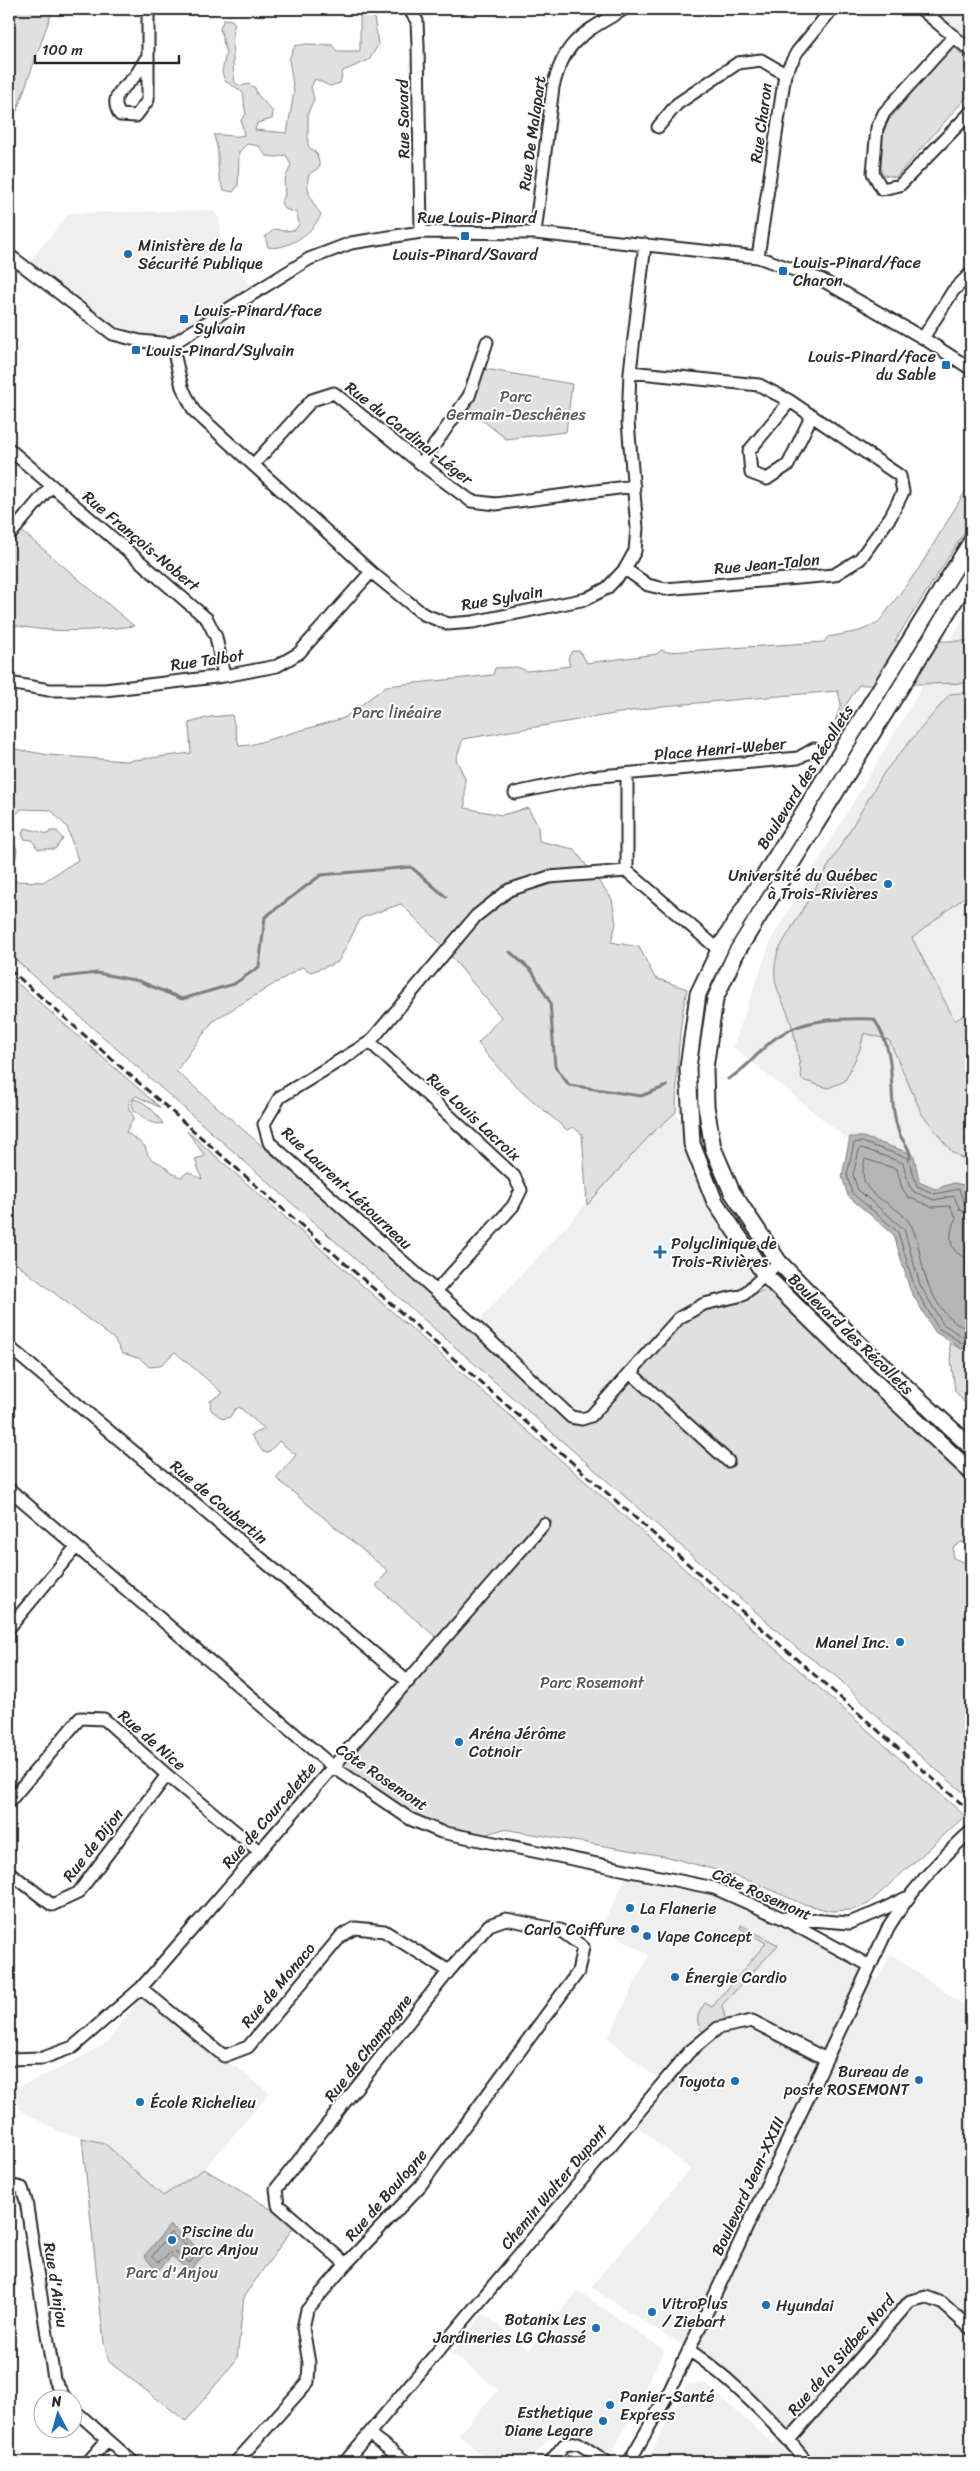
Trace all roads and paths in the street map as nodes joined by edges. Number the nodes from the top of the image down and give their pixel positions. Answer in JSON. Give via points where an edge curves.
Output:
{"nodes":[{"id":1,"x":148,"y":9,"type":"edge"},
{"id":2,"x":409,"y":9,"type":"edge"},
{"id":3,"x":624,"y":9,"type":"edge"},
{"id":4,"x":832,"y":9,"type":"edge"},
{"id":5,"x":921,"y":9,"type":"edge"},
{"id":6,"x":954,"y":36,"type":"junction"},
{"id":7,"x":971,"y":51,"type":"edge"},
{"id":8,"x":148,"y":56,"type":"junction"},
{"id":9,"x":785,"y":74,"type":"junction"},
{"id":10,"x":971,"y":112,"type":"edge"},
{"id":11,"x":658,"y":127,"type":"dead end"},
{"id":12,"x":421,"y":232,"type":"junction"},
{"id":13,"x":535,"y":233,"type":"junction"},
{"id":14,"x":645,"y":244,"type":"junction"},
{"id":15,"x":9,"y":255,"type":"edge"},
{"id":16,"x":758,"y":257,"type":"junction"},
{"id":17,"x":971,"y":273,"type":"edge"},
{"id":18,"x":923,"y":338,"type":"junction"},
{"id":19,"x":486,"y":342,"type":"dead end"},
{"id":20,"x":172,"y":344,"type":"junction"},
{"id":21,"x":971,"y":369,"type":"edge"},
{"id":22,"x":630,"y":372,"type":"junction"},
{"id":23,"x":790,"y":401,"type":"junction"},
{"id":24,"x":812,"y":415,"type":"junction"},
{"id":25,"x":9,"y":449,"type":"edge"},
{"id":26,"x":421,"y":464,"type":"junction"},
{"id":27,"x":253,"y":465,"type":"junction"},
{"id":28,"x":51,"y":486,"type":"junction"},
{"id":29,"x":634,"y":486,"type":"junction"},
{"id":30,"x":9,"y":536,"type":"edge"},
{"id":31,"x":971,"y":542,"type":"edge"},
{"id":32,"x":625,"y":568,"type":"junction"},
{"id":33,"x":371,"y":572,"type":"junction"},
{"id":34,"x":971,"y":574,"type":"edge"},
{"id":35,"x":224,"y":676,"type":"junction"},
{"id":36,"x":9,"y":683,"type":"edge"},
{"id":37,"x":814,"y":749,"type":"dead end"},
{"id":38,"x":627,"y":774,"type":"junction"},
{"id":39,"x":515,"y":793,"type":"dead end"},
{"id":40,"x":627,"y":871,"type":"junction"},
{"id":41,"x":719,"y":950,"type":"junction"},
{"id":42,"x":370,"y":1042,"type":"junction"},
{"id":43,"x":779,"y":1262,"type":"junction"},
{"id":44,"x":765,"y":1275,"type":"junction"},
{"id":45,"x":436,"y":1292,"type":"junction"},
{"id":46,"x":9,"y":1347,"type":"edge"},
{"id":47,"x":631,"y":1374,"type":"junction"},
{"id":48,"x":971,"y":1447,"type":"edge"},
{"id":49,"x":728,"y":1461,"type":"dead end"},
{"id":50,"x":971,"y":1472,"type":"edge"},
{"id":51,"x":9,"y":1490,"type":"edge"},
{"id":52,"x":544,"y":1524,"type":"dead end"},
{"id":53,"x":76,"y":1547,"type":"junction"},
{"id":54,"x":9,"y":1628,"type":"edge"},
{"id":55,"x":408,"y":1682,"type":"junction"},
{"id":56,"x":332,"y":1766,"type":"junction"},
{"id":57,"x":167,"y":1775,"type":"junction"},
{"id":58,"x":9,"y":1802,"type":"edge"},
{"id":59,"x":971,"y":1831,"type":"edge"},
{"id":60,"x":259,"y":1851,"type":"junction"},
{"id":61,"x":9,"y":1872,"type":"edge"},
{"id":62,"x":906,"y":1898,"type":"junction"},
{"id":63,"x":782,"y":1918,"type":"junction"},
{"id":64,"x":583,"y":1947,"type":"joint"},
{"id":65,"x":870,"y":1966,"type":"junction"},
{"id":66,"x":449,"y":1971,"type":"junction"},
{"id":67,"x":141,"y":1988,"type":"junction"},
{"id":68,"x":9,"y":2059,"type":"edge"},
{"id":69,"x":826,"y":2059,"type":"junction"},
{"id":70,"x":9,"y":2185,"type":"edge"},
{"id":71,"x":346,"y":2264,"type":"junction"},
{"id":72,"x":971,"y":2329,"type":"edge"},
{"id":73,"x":689,"y":2350,"type":"junction"},
{"id":74,"x":59,"y":2388,"type":"edge"},
{"id":75,"x":82,"y":2417,"type":"edge"},
{"id":76,"x":369,"y":2434,"type":"junction"},
{"id":77,"x":107,"y":2440,"type":"junction"},
{"id":78,"x":789,"y":2440,"type":"junction"},
{"id":79,"x":88,"y":2462,"type":"edge"},
{"id":80,"x":133,"y":2462,"type":"edge"},
{"id":81,"x":236,"y":2462,"type":"edge"},
{"id":82,"x":345,"y":2462,"type":"edge"},
{"id":83,"x":406,"y":2462,"type":"edge"},
{"id":84,"x":550,"y":2462,"type":"edge"},
{"id":85,"x":607,"y":2462,"type":"edge"},
{"id":86,"x":629,"y":2462,"type":"edge"},
{"id":87,"x":807,"y":2462,"type":"edge"}],
"edges":[{"from":1,"to":8,"type":"street"},
{"from":2,"to":12,"type":"street","name":"Rue Savard","via":[[417,21]]},
{"from":3,"to":13,"type":"street","name":"Rue De Malapart","via":[[577,38],[558,67]]},
{"from":4,"to":9,"type":"street","name":"Rue Charon","via":[[797,52]]},
{"from":5,"to":6,"type":"street"},
{"from":6,"to":7,"type":"street"},
{"from":6,"to":10,"type":"street","via":[[884,112],[877,128],[873,173],[882,189],[900,185]]},
{"from":8,"to":8,"type":"street","via":[[148,100],[136,116],[120,115],[116,109],[120,88],[134,77]]},
{"from":9,"to":11,"type":"street","via":[[761,60],[738,63],[677,104]]},
{"from":9,"to":16,"type":"street","name":"Rue Charon"},
{"from":12,"to":13,"type":"street","name":"Rue Louis-Pinard"},
{"from":12,"to":20,"type":"street","name":"Rue Louis-Pinard","via":[[351,242],[308,259]]},
{"from":13,"to":14,"type":"street","name":"Rue Louis-Pinard"},
{"from":14,"to":16,"type":"street","name":"Rue Louis-Pinard"},
{"from":14,"to":22,"type":"street","name":"Rue Sylvain"},
{"from":15,"to":20,"type":"street","via":[[113,334]]},
{"from":16,"to":18,"type":"street","name":"Rue Louis-Pinard","via":[[822,280]]},
{"from":17,"to":18,"type":"street","via":[[953,291]]},
{"from":18,"to":21,"type":"street","name":"Rue Louis-Pinard"},
{"from":19,"to":26,"type":"street","via":[[469,396]]},
{"from":20,"to":27,"type":"street","name":"Rue Sylvain","via":[[182,387],[194,411]]},
{"from":22,"to":23,"type":"street","name":"Rue Jean-Talon","via":[[759,385]]},
{"from":22,"to":29,"type":"street","name":"Rue Sylvain","via":[[628,422]]},
{"from":23,"to":24,"type":"street","name":"Rue Jean-Talon"},
{"from":23,"to":24,"type":"street","via":[[749,452],[751,473],[767,479],[788,464]]},
{"from":24,"to":32,"type":"street","name":"Rue Jean-Talon","via":[[900,476],[903,492],[891,516],[860,559],[834,575],[665,589],[648,585]]},
{"from":25,"to":28,"type":"street","name":"Rue François-Nobert"},
{"from":26,"to":27,"type":"street","name":"Rue du Cardinal-Léger","via":[[334,393],[312,400]]},
{"from":26,"to":29,"type":"street","name":"Rue du Cardinal-Léger","via":[[471,501],[496,504]]},
{"from":27,"to":33,"type":"street","name":"Rue Sylvain"},
{"from":28,"to":30,"type":"street"},
{"from":28,"to":35,"type":"street","name":"Rue François-Nobert","via":[[207,619],[216,637]]},
{"from":29,"to":32,"type":"street","name":"Rue Sylvain","via":[[635,551]]},
{"from":31,"to":41,"type":"main road","name":"Boulevard des Récollets"},
{"from":32,"to":33,"type":"street","name":"Rue Sylvain","via":[[607,588],[586,599],[448,624],[423,614]]},
{"from":33,"to":35,"type":"street","name":"Rue Talbot","via":[[299,654],[277,666]]},
{"from":34,"to":43,"type":"main road","name":"Boulevard des Récollets","via":[[736,953],[715,999],[705,1068],[706,1106],[714,1148],[732,1192]]},
{"from":35,"to":36,"type":"street","name":"Rue Talbot","via":[[105,690],[49,690]]},
{"from":37,"to":38,"type":"street","name":"Place Henri-Weber","via":[[798,758]]},
{"from":38,"to":39,"type":"street","name":"Place Henri-Weber","via":[[590,777]]},
{"from":38,"to":40,"type":"street"},
{"from":40,"to":41,"type":"street"},
{"from":40,"to":42,"type":"street","name":"Rue Laurent-Létourneau","via":[[549,877],[509,890],[476,916]]},
{"from":41,"to":44,"type":"main road","name":"Boulevard des Récollets","via":[[698,994],[689,1058],[692,1144],[715,1202]]},
{"from":42,"to":45,"type":"street","name":"Rue Louis Lacroix","via":[[514,1176],[521,1190],[513,1206]]},
{"from":42,"to":45,"type":"street","name":"Rue Laurent-Létourneau","via":[[280,1097],[264,1124],[269,1142]]},
{"from":43,"to":44,"type":"street"},
{"from":43,"to":48,"type":"main road","name":"Boulevard des Récollets","via":[[854,1339]]},
{"from":44,"to":47,"type":"street","name":"Rue Laurent-Létourneau","via":[[743,1295],[704,1304],[680,1318]]},
{"from":44,"to":50,"type":"main road","name":"Boulevard des Récollets"},
{"from":45,"to":47,"type":"street","name":"Rue Laurent-Létourneau","via":[[571,1417],[582,1419],[591,1416]]},
{"from":46,"to":55,"type":"street","name":"Rue de Coubertin"},
{"from":47,"to":49,"type":"street"},
{"from":51,"to":53,"type":"street","name":"Côte Rosemont"},
{"from":52,"to":55,"type":"street","name":"Rue de Courcelette"},
{"from":53,"to":54,"type":"street"},
{"from":53,"to":56,"type":"street","name":"Côte Rosemont"},
{"from":55,"to":56,"type":"street","name":"Rue de Courcelette"},
{"from":56,"to":60,"type":"street","name":"Rue de Courcelette"},
{"from":56,"to":63,"type":"street","name":"Côte Rosemont","via":[[410,1819],[442,1832],[714,1888]]},
{"from":57,"to":58,"type":"street","name":"Rue de Nice","via":[[104,1719],[80,1718]]},
{"from":57,"to":60,"type":"street","name":"Rue de Nice"},
{"from":57,"to":61,"type":"street","name":"Rue de Dijon","via":[[78,1893],[52,1905]]},
{"from":59,"to":62,"type":"street","name":"Boulevard Jean-XXIII"},
{"from":60,"to":67,"type":"street","name":"Rue de Courcelette"},
{"from":62,"to":63,"type":"street","via":[[849,1923]]},
{"from":62,"to":65,"type":"street","name":"Boulevard Jean-XXIII"},
{"from":63,"to":65,"type":"street","name":"Côte Rosemont"},
{"from":64,"to":66,"type":"street","name":"Rue de Champagne","via":[[560,1930],[506,1919],[489,1925]]},
{"from":64,"to":71,"type":"street","name":"Rue de Boulogne","via":[[578,1972],[420,2186]]},
{"from":65,"to":69,"type":"street","name":"Boulevard Jean-XXIII"},
{"from":66,"to":67,"type":"street","name":"Rue de Monaco","via":[[384,1931],[355,1928],[341,1936],[248,2047],[224,2056]]},
{"from":66,"to":71,"type":"street","name":"Rue de Champagne","via":[[276,2189],[278,2205]]},
{"from":67,"to":68,"type":"street","name":"Rue de Courcelette","via":[[73,2047],[44,2058]]},
{"from":69,"to":73,"type":"street","name":"Boulevard Jean-XXIII"},
{"from":69,"to":76,"type":"street","name":"Chemin Walter Dupont","via":[[752,2021],[718,2028],[689,2052]]},
{"from":70,"to":74,"type":"street","name":"Rue d'Anjou","via":[[22,2188],[26,2202],[54,2379]]},
{"from":71,"to":81,"type":"street","name":"Rue de Boulogne","via":[[306,2310],[302,2328],[309,2363],[308,2382]]},
{"from":72,"to":78,"type":"street","name":"Rue de la Sidbec Nord","via":[[942,2303],[926,2297],[910,2301]]},
{"from":73,"to":78,"type":"street","via":[[717,2369]]},
{"from":73,"to":86,"type":"street","name":"Boulevard Jean-XXIII"},
{"from":75,"to":77,"type":"street"},
{"from":76,"to":82,"type":"street","name":"Chemin Walter Dupont"},
{"from":76,"to":83,"type":"street"},
{"from":77,"to":79,"type":"street"},
{"from":77,"to":80,"type":"street"},
{"from":78,"to":87,"type":"street"},
{"from":84,"to":85,"type":"street","via":[[564,2445],[578,2443]]}]}
